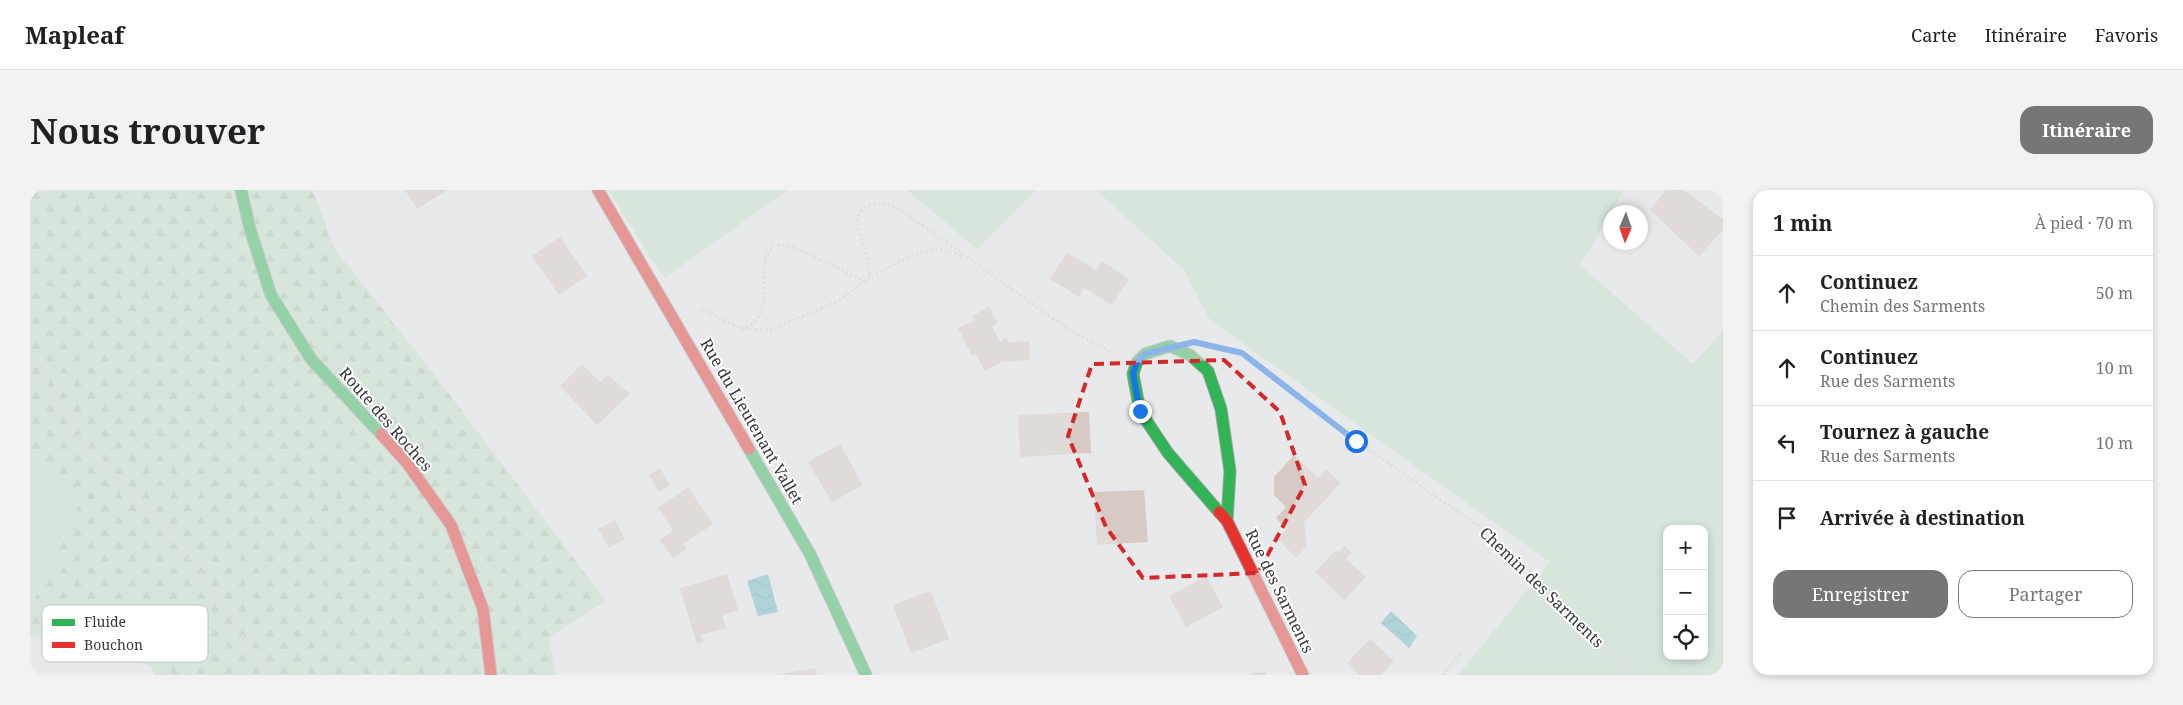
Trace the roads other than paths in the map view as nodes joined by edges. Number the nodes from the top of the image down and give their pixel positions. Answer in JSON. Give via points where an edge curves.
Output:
{"nodes":[{"id":1,"x":241,"y":190,"type":"edge"},
{"id":2,"x":598,"y":190,"type":"edge"},
{"id":3,"x":1227,"y":521,"type":"junction"},
{"id":4,"x":490,"y":675,"type":"edge"},
{"id":5,"x":866,"y":675,"type":"edge"},
{"id":6,"x":1303,"y":675,"type":"edge"}],
"edges":[{"from":1,"to":4,"type":"street","name":"Route des Roches","via":[[271,295],[311,358],[408,463],[451,525],[483,609]]},
{"from":2,"to":5,"type":"street","name":"Rue du Lieutenant Vallet","via":[[810,554]]},
{"from":3,"to":3,"type":"street","name":"Rue des Sarments","via":[[1168,453],[1140,411],[1133,374],[1137,362],[1145,354],[1170,346],[1190,355],[1208,371],[1221,409],[1230,471]]},
{"from":3,"to":6,"type":"street","name":"Rue des Sarments"}]}
